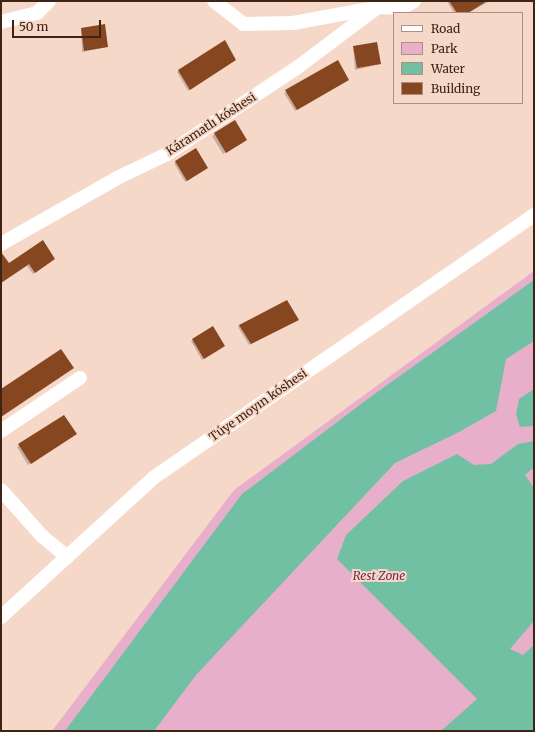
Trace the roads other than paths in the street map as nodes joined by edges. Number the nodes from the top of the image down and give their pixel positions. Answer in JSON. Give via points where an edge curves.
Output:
{"nodes":[{"id":1,"x":49,"y":1,"type":"edge"},
{"id":2,"x":214,"y":1,"type":"edge"},
{"id":3,"x":414,"y":1,"type":"edge"},
{"id":4,"x":378,"y":7,"type":"junction"},
{"id":5,"x":1,"y":22,"type":"edge"},
{"id":6,"x":534,"y":215,"type":"edge"},
{"id":7,"x":1,"y":244,"type":"edge"},
{"id":8,"x":80,"y":378,"type":"dead end"},
{"id":9,"x":1,"y":431,"type":"edge"},
{"id":10,"x":1,"y":490,"type":"edge"},
{"id":11,"x":67,"y":557,"type":"junction"},
{"id":12,"x":1,"y":617,"type":"edge"}],
"edges":[{"from":1,"to":5,"type":"street","via":[[37,13]]},
{"from":2,"to":4,"type":"street","via":[[243,24],[293,23]]},
{"from":3,"to":4,"type":"street","via":[[402,8]]},
{"from":4,"to":7,"type":"street","name":"Káramatlı kóshesi","via":[[298,67],[167,154],[117,178]]},
{"from":6,"to":11,"type":"street","name":"Túye moyın kóshesi","via":[[153,478]]},
{"from":8,"to":9,"type":"street"},
{"from":10,"to":11,"type":"street","via":[[42,536]]},
{"from":11,"to":12,"type":"street","name":"Túye moyın kóshesi"}]}
